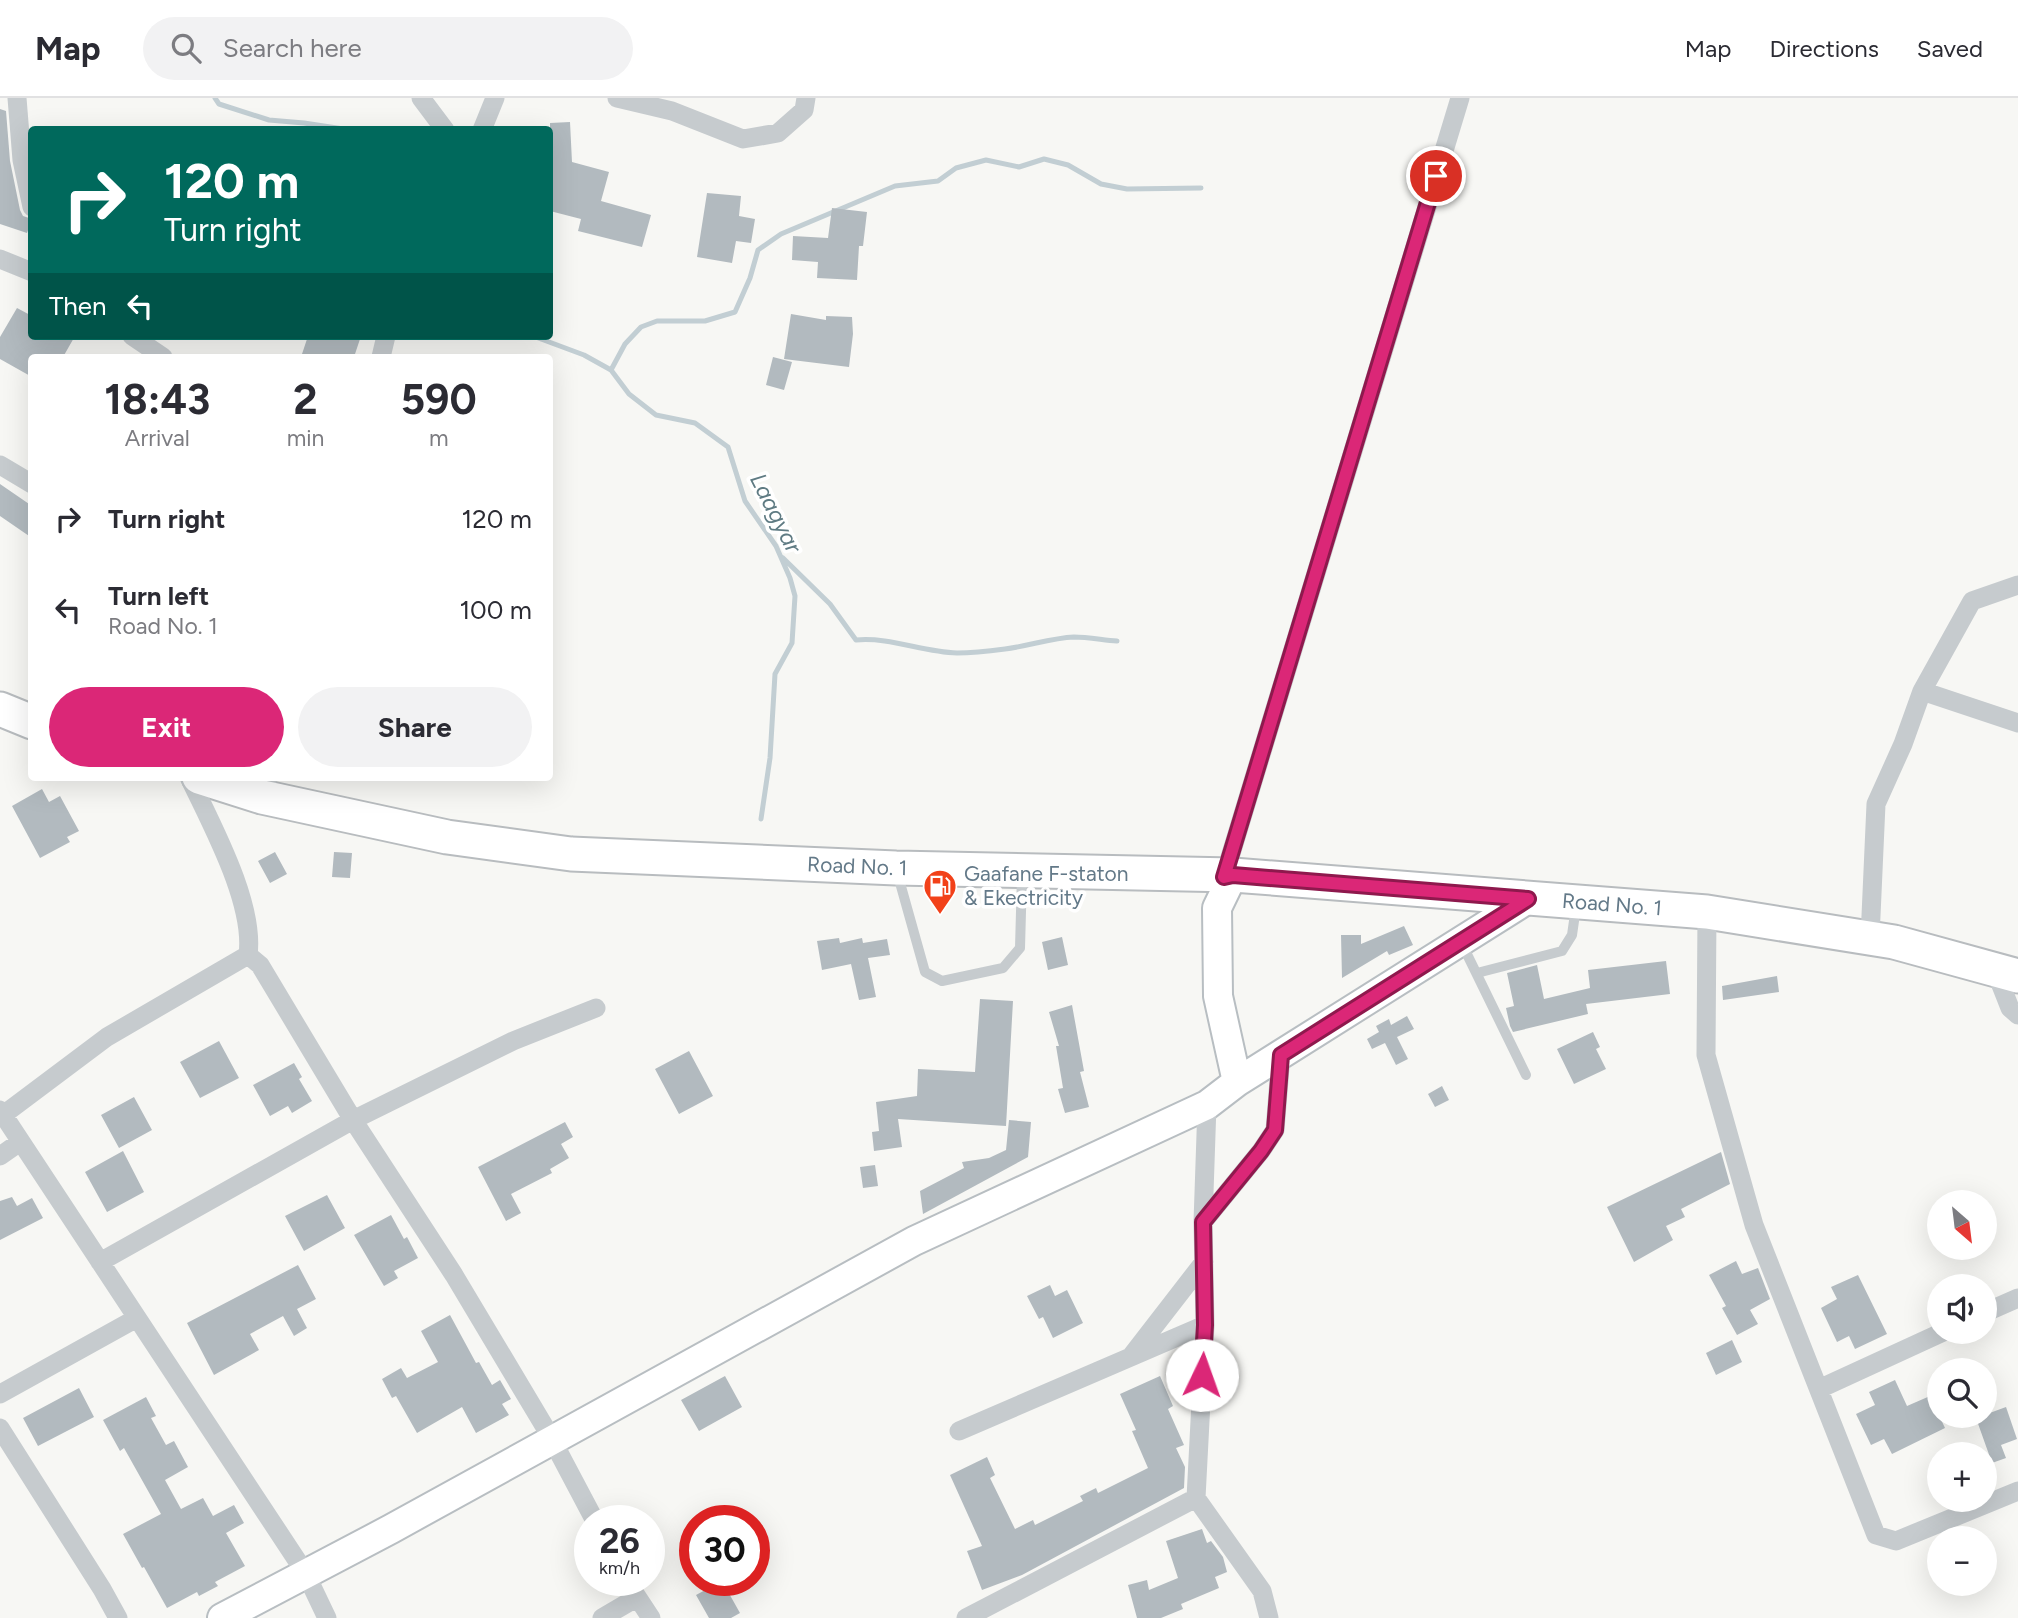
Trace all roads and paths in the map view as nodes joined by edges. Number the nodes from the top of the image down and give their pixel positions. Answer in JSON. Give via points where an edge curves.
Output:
{"nodes":[{"id":1,"x":18,"y":98,"type":"edge"},
{"id":2,"x":421,"y":98,"type":"edge"},
{"id":3,"x":495,"y":98,"type":"edge"},
{"id":4,"x":617,"y":98,"type":"edge"},
{"id":5,"x":806,"y":98,"type":"edge"},
{"id":6,"x":1460,"y":98,"type":"edge"},
{"id":7,"x":442,"y":126,"type":"edge"},
{"id":8,"x":484,"y":126,"type":"edge"},
{"id":9,"x":28,"y":188,"type":"edge"},
{"id":10,"x":0,"y":260,"type":"edge"},
{"id":11,"x":28,"y":270,"type":"edge"},
{"id":12,"x":138,"y":340,"type":"edge"},
{"id":13,"x":159,"y":354,"type":"edge"},
{"id":14,"x":0,"y":465,"type":"edge"},
{"id":15,"x":28,"y":482,"type":"edge"},
{"id":16,"x":2018,"y":585,"type":"edge"},
{"id":17,"x":1922,"y":691,"type":"junction"},
{"id":18,"x":0,"y":709,"type":"edge"},
{"id":19,"x":28,"y":720,"type":"edge"},
{"id":20,"x":2018,"y":723,"type":"edge"},
{"id":21,"x":191,"y":781,"type":"edge"},
{"id":22,"x":225,"y":781,"type":"edge"},
{"id":23,"x":265,"y":787,"type":"edge"},
{"id":24,"x":896,"y":868,"type":"junction"},
{"id":25,"x":1022,"y":871,"type":"junction"},
{"id":26,"x":1229,"y":876,"type":"junction"},
{"id":27,"x":1528,"y":899,"type":"junction"},
{"id":28,"x":1577,"y":903,"type":"junction"},
{"id":29,"x":1707,"y":912,"type":"junction"},
{"id":30,"x":1870,"y":938,"type":"junction"},
{"id":31,"x":1461,"y":940,"type":"junction"},
{"id":32,"x":248,"y":954,"type":"junction"},
{"id":33,"x":1477,"y":973,"type":"junction"},
{"id":34,"x":2006,"y":973,"type":"edge"},
{"id":35,"x":596,"y":1008,"type":"dead end"},
{"id":36,"x":2018,"y":1015,"type":"edge"},
{"id":37,"x":1281,"y":1055,"type":"junction"},
{"id":38,"x":1525,"y":1075,"type":"dead end"},
{"id":39,"x":1237,"y":1082,"type":"junction"},
{"id":40,"x":1208,"y":1105,"type":"junction"},
{"id":41,"x":1,"y":1113,"type":"edge"},
{"id":42,"x":354,"y":1120,"type":"junction"},
{"id":43,"x":20,"y":1142,"type":"junction"},
{"id":44,"x":0,"y":1156,"type":"edge"},
{"id":45,"x":1203,"y":1222,"type":"junction"},
{"id":46,"x":100,"y":1262,"type":"junction"},
{"id":47,"x":1204,"y":1262,"type":"junction"},
{"id":48,"x":2018,"y":1298,"type":"edge"},
{"id":49,"x":1997,"y":1307,"type":"edge"},
{"id":50,"x":137,"y":1318,"type":"junction"},
{"id":51,"x":1205,"y":1325,"type":"junction"},
{"id":52,"x":1927,"y":1340,"type":"edge"},
{"id":53,"x":1129,"y":1358,"type":"junction"},
{"id":54,"x":1819,"y":1389,"type":"junction"},
{"id":55,"x":0,"y":1394,"type":"edge"},
{"id":56,"x":0,"y":1428,"type":"edge"},
{"id":57,"x":959,"y":1431,"type":"dead end"},
{"id":58,"x":552,"y":1441,"type":"junction"},
{"id":59,"x":2018,"y":1490,"type":"edge"},
{"id":60,"x":1196,"y":1498,"type":"junction"},
{"id":61,"x":586,"y":1505,"type":"edge"},
{"id":62,"x":306,"y":1574,"type":"junction"},
{"id":63,"x":636,"y":1598,"type":"joint"},
{"id":64,"x":118,"y":1618,"type":"edge"},
{"id":65,"x":222,"y":1618,"type":"edge"},
{"id":66,"x":327,"y":1618,"type":"edge"},
{"id":67,"x":602,"y":1618,"type":"edge"},
{"id":68,"x":651,"y":1618,"type":"edge"},
{"id":69,"x":965,"y":1618,"type":"edge"},
{"id":70,"x":1269,"y":1618,"type":"edge"}],
"edges":[{"from":1,"to":9,"type":"street"},
{"from":2,"to":7,"type":"street"},
{"from":3,"to":8,"type":"street"},
{"from":4,"to":5,"type":"street","via":[[672,111],[743,139],[778,133],[804,110]]},
{"from":6,"to":26,"type":"street"},
{"from":10,"to":11,"type":"street"},
{"from":12,"to":13,"type":"street"},
{"from":14,"to":15,"type":"street"},
{"from":16,"to":17,"type":"street","via":[[1972,601]]},
{"from":17,"to":20,"type":"street"},
{"from":17,"to":30,"type":"street","via":[[1876,804]]},
{"from":18,"to":19,"type":"highway"},
{"from":21,"to":32,"type":"street","via":[[235,877],[250,941]]},
{"from":22,"to":23,"type":"highway","name":"Road No. 1"},
{"from":23,"to":24,"type":"highway","name":"Road No. 1","via":[[447,837],[571,854]]},
{"from":24,"to":25,"type":"highway","name":"Road No. 1"},
{"from":24,"to":25,"type":"lane","via":[[925,972],[942,981],[1003,968],[1020,948]]},
{"from":25,"to":26,"type":"highway","name":"Road No. 1"},
{"from":26,"to":27,"type":"highway","name":"Road No. 1"},
{"from":26,"to":39,"type":"main road","via":[[1217,908],[1218,996]]},
{"from":27,"to":28,"type":"highway","name":"Road No. 1"},
{"from":27,"to":31,"type":"main road"},
{"from":28,"to":29,"type":"highway","name":"Road No. 1"},
{"from":28,"to":33,"type":"lane","via":[[1572,935],[1562,951]]},
{"from":29,"to":30,"type":"highway","name":"Road No. 1"},
{"from":29,"to":54,"type":"street","via":[[1706,1055],[1754,1225]]},
{"from":30,"to":34,"type":"highway","name":"Road No. 1"},
{"from":31,"to":33,"type":"lane"},
{"from":31,"to":37,"type":"main road"},
{"from":32,"to":41,"type":"street","via":[[107,1037]]},
{"from":32,"to":42,"type":"street","via":[[260,965]]},
{"from":33,"to":38,"type":"lane"},
{"from":34,"to":36,"type":"street","via":[[2010,1008]]},
{"from":35,"to":42,"type":"street","via":[[513,1041]]},
{"from":37,"to":39,"type":"main road"},
{"from":37,"to":45,"type":"street","via":[[1275,1130]]},
{"from":39,"to":40,"type":"main road"},
{"from":40,"to":45,"type":"street"},
{"from":40,"to":58,"type":"main road","via":[[914,1241]]},
{"from":41,"to":43,"type":"street"},
{"from":42,"to":46,"type":"street"},
{"from":42,"to":58,"type":"street","via":[[454,1275]]},
{"from":43,"to":44,"type":"street"},
{"from":43,"to":46,"type":"street"},
{"from":45,"to":47,"type":"street"},
{"from":46,"to":50,"type":"street"},
{"from":47,"to":51,"type":"street"},
{"from":47,"to":53,"type":"street"},
{"from":48,"to":49,"type":"street"},
{"from":50,"to":55,"type":"street"},
{"from":50,"to":62,"type":"street"},
{"from":51,"to":53,"type":"street"},
{"from":51,"to":60,"type":"street"},
{"from":52,"to":54,"type":"street"},
{"from":53,"to":57,"type":"street"},
{"from":54,"to":59,"type":"street","via":[[1876,1535],[1896,1541]]},
{"from":56,"to":64,"type":"street"},
{"from":58,"to":61,"type":"street"},
{"from":58,"to":62,"type":"main road"},
{"from":60,"to":69,"type":"street"},
{"from":60,"to":70,"type":"street","via":[[1262,1591]]},
{"from":62,"to":65,"type":"main road"},
{"from":62,"to":66,"type":"street"},
{"from":63,"to":67,"type":"street"},
{"from":63,"to":68,"type":"street"}]}
